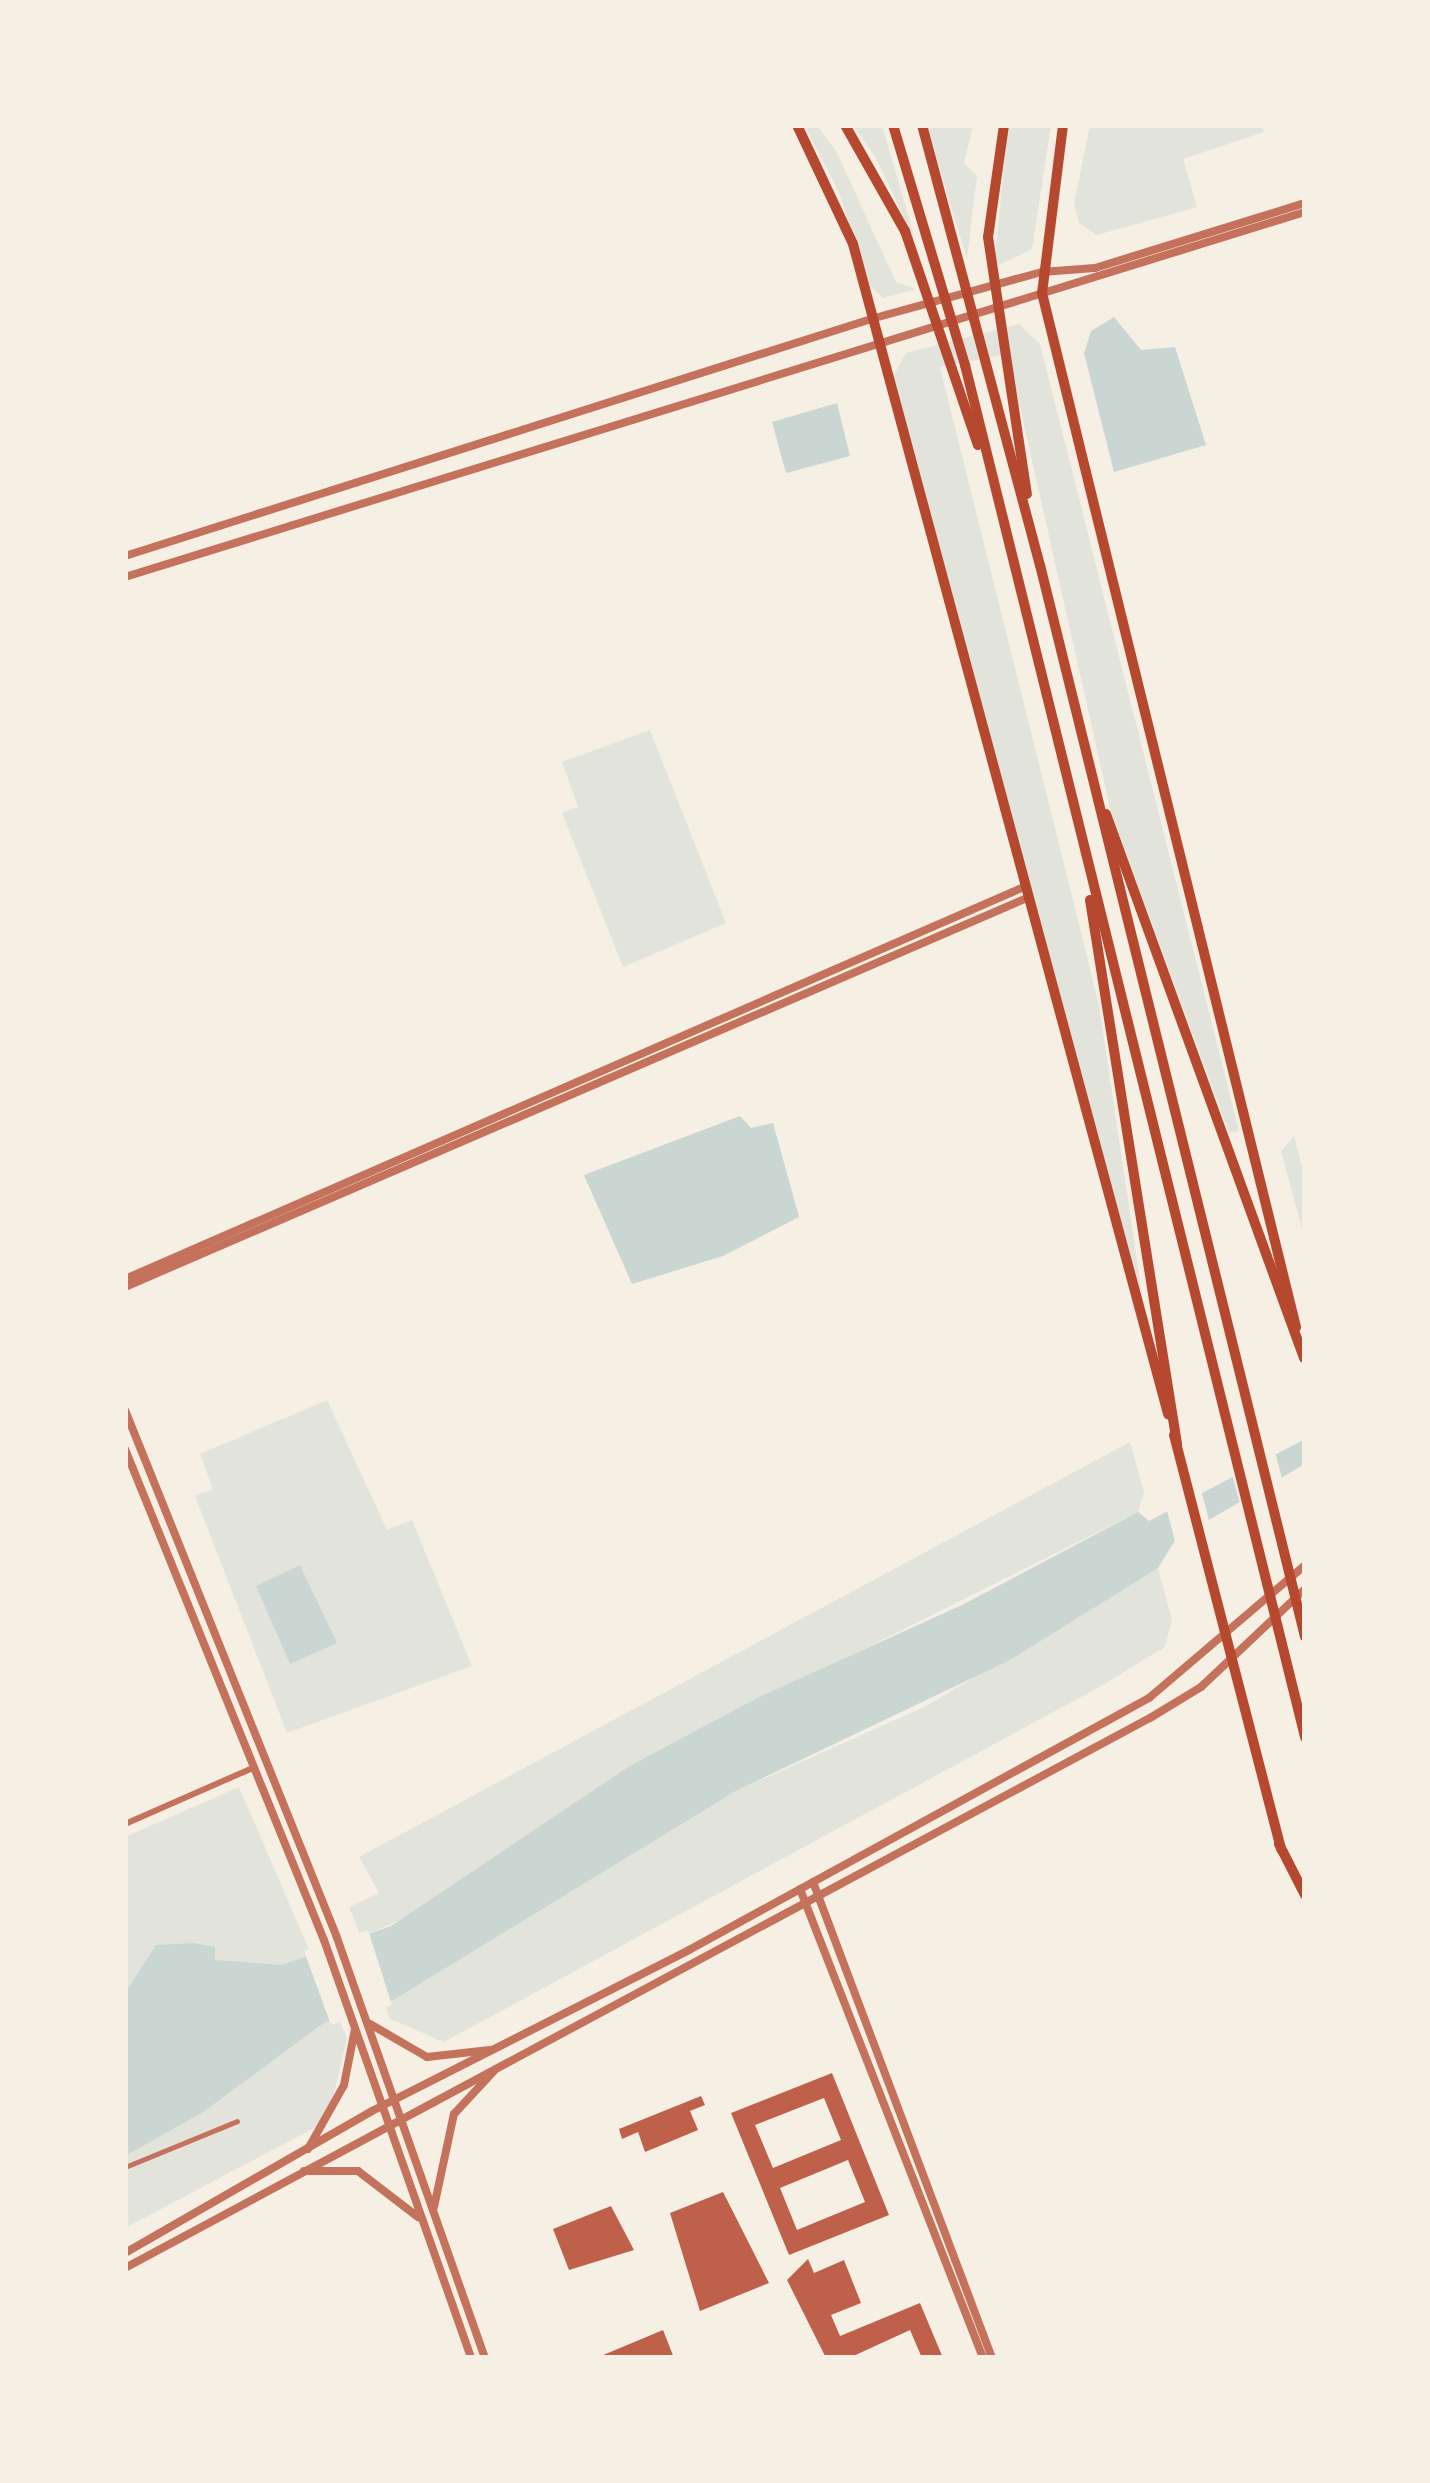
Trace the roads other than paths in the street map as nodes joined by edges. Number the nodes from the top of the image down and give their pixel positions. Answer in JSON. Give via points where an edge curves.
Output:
{"nodes":[{"id":1,"x":797,"y":125,"type":"edge"},
{"id":2,"x":845,"y":125,"type":"edge"},
{"id":3,"x":893,"y":125,"type":"edge"},
{"id":4,"x":922,"y":125,"type":"edge"},
{"id":5,"x":1004,"y":125,"type":"edge"},
{"id":6,"x":1063,"y":125,"type":"edge"},
{"id":7,"x":1305,"y":203,"type":"edge"},
{"id":8,"x":1305,"y":212,"type":"edge"},
{"id":9,"x":1042,"y":272,"type":"junction"},
{"id":10,"x":1042,"y":293,"type":"junction"},
{"id":11,"x":872,"y":319,"type":"junction"},
{"id":12,"x":876,"y":338,"type":"junction"},
{"id":13,"x":960,"y":367,"type":"junction"},
{"id":14,"x":125,"y":556,"type":"edge"},
{"id":15,"x":1040,"y":565,"type":"junction"},
{"id":16,"x":125,"y":576,"type":"edge"},
{"id":17,"x":1086,"y":762,"type":"junction"},
{"id":18,"x":1068,"y":787,"type":"junction"},
{"id":19,"x":1025,"y":893,"type":"junction"},
{"id":20,"x":125,"y":1279,"type":"edge"},
{"id":21,"x":125,"y":1288,"type":"edge"},
{"id":22,"x":1304,"y":1360,"type":"edge"},
{"id":23,"x":125,"y":1410,"type":"edge"},
{"id":24,"x":1177,"y":1444,"type":"junction"},
{"id":25,"x":125,"y":1449,"type":"edge"},
{"id":26,"x":1305,"y":1565,"type":"edge"},
{"id":27,"x":1305,"y":1589,"type":"edge"},
{"id":28,"x":1305,"y":1637,"type":"edge"},
{"id":29,"x":1223,"y":1642,"type":"junction"},
{"id":30,"x":1228,"y":1663,"type":"junction"},
{"id":31,"x":1305,"y":1736,"type":"edge"},
{"id":32,"x":250,"y":1770,"type":"junction"},
{"id":33,"x":125,"y":1824,"type":"edge"},
{"id":34,"x":1279,"y":1844,"type":"junction"},
{"id":35,"x":812,"y":1882,"type":"junction"},
{"id":36,"x":800,"y":1888,"type":"junction"},
{"id":37,"x":1305,"y":1895,"type":"edge"},
{"id":38,"x":820,"y":1898,"type":"junction"},
{"id":39,"x":1305,"y":1902,"type":"edge"},
{"id":40,"x":808,"y":1904,"type":"junction"},
{"id":41,"x":366,"y":2018,"type":"junction"},
{"id":42,"x":354,"y":2021,"type":"junction"},
{"id":43,"x":508,"y":2045,"type":"junction"},
{"id":44,"x":502,"y":2063,"type":"junction"},
{"id":45,"x":394,"y":2100,"type":"junction"},
{"id":46,"x":384,"y":2105,"type":"junction"},
{"id":47,"x":400,"y":2118,"type":"junction"},
{"id":48,"x":237,"y":2120,"type":"dead end"},
{"id":49,"x":390,"y":2123,"type":"junction"},
{"id":50,"x":301,"y":2158,"type":"junction"},
{"id":51,"x":125,"y":2168,"type":"edge"},
{"id":52,"x":300,"y":2172,"type":"junction"},
{"id":53,"x":434,"y":2216,"type":"junction"},
{"id":54,"x":423,"y":2223,"type":"junction"},
{"id":55,"x":125,"y":2253,"type":"edge"},
{"id":56,"x":125,"y":2268,"type":"edge"},
{"id":57,"x":471,"y":2358,"type":"edge"},
{"id":58,"x":485,"y":2358,"type":"edge"},
{"id":59,"x":984,"y":2358,"type":"edge"},
{"id":60,"x":992,"y":2358,"type":"edge"}],
"edges":[{"from":1,"to":11,"type":"main road","via":[[835,195]]},
{"from":2,"to":13,"type":"main road","via":[[878,171]]},
{"from":3,"to":13,"type":"main road","via":[[940,272]]},
{"from":4,"to":15,"type":"main road"},
{"from":5,"to":15,"type":"main road","via":[[991,176],[990,256]]},
{"from":6,"to":9,"type":"main road"},
{"from":7,"to":9,"type":"street","via":[[1095,268]]},
{"from":8,"to":10,"type":"street"},
{"from":9,"to":10,"type":"main road"},
{"from":9,"to":11,"type":"street"},
{"from":10,"to":12,"type":"street"},
{"from":10,"to":22,"type":"main road"},
{"from":11,"to":12,"type":"main road"},
{"from":11,"to":14,"type":"street"},
{"from":12,"to":16,"type":"street"},
{"from":12,"to":19,"type":"main road"},
{"from":13,"to":18,"type":"main road"},
{"from":15,"to":17,"type":"main road"},
{"from":17,"to":22,"type":"main road"},
{"from":17,"to":28,"type":"main road"},
{"from":18,"to":24,"type":"main road","via":[[1122,1061]]},
{"from":18,"to":31,"type":"main road"},
{"from":19,"to":20,"type":"street"},
{"from":19,"to":21,"type":"street"},
{"from":19,"to":24,"type":"main road"},
{"from":23,"to":41,"type":"street"},
{"from":24,"to":29,"type":"main road"},
{"from":25,"to":32,"type":"street"},
{"from":26,"to":29,"type":"street"},
{"from":27,"to":30,"type":"street"},
{"from":29,"to":30,"type":"main road"},
{"from":29,"to":35,"type":"street","via":[[1149,1698]]},
{"from":30,"to":34,"type":"main road"},
{"from":30,"to":38,"type":"street","via":[[1150,1718]]},
{"from":32,"to":33,"type":"street"},
{"from":32,"to":42,"type":"street"},
{"from":34,"to":37,"type":"main road"},
{"from":34,"to":39,"type":"main road"},
{"from":35,"to":36,"type":"street"},
{"from":35,"to":38,"type":"street"},
{"from":36,"to":40,"type":"street"},
{"from":36,"to":43,"type":"street"},
{"from":38,"to":40,"type":"street"},
{"from":38,"to":60,"type":"street"},
{"from":40,"to":44,"type":"street"},
{"from":40,"to":59,"type":"street"},
{"from":41,"to":43,"type":"street","via":[[393,2044],[444,2060]]},
{"from":41,"to":45,"type":"street"},
{"from":42,"to":46,"type":"street"},
{"from":42,"to":50,"type":"street","via":[[344,2085]]},
{"from":43,"to":45,"type":"street"},
{"from":44,"to":47,"type":"street"},
{"from":44,"to":53,"type":"street","via":[[450,2122],[433,2182]]},
{"from":45,"to":46,"type":"street"},
{"from":45,"to":47,"type":"street"},
{"from":46,"to":49,"type":"street"},
{"from":46,"to":50,"type":"street"},
{"from":47,"to":49,"type":"street"},
{"from":47,"to":53,"type":"street"},
{"from":48,"to":51,"type":"street"},
{"from":49,"to":52,"type":"street"},
{"from":49,"to":54,"type":"street"},
{"from":50,"to":55,"type":"street"},
{"from":52,"to":54,"type":"street","via":[[358,2171],[395,2192]]},
{"from":52,"to":56,"type":"street"},
{"from":53,"to":58,"type":"street"},
{"from":54,"to":57,"type":"street"}]}
